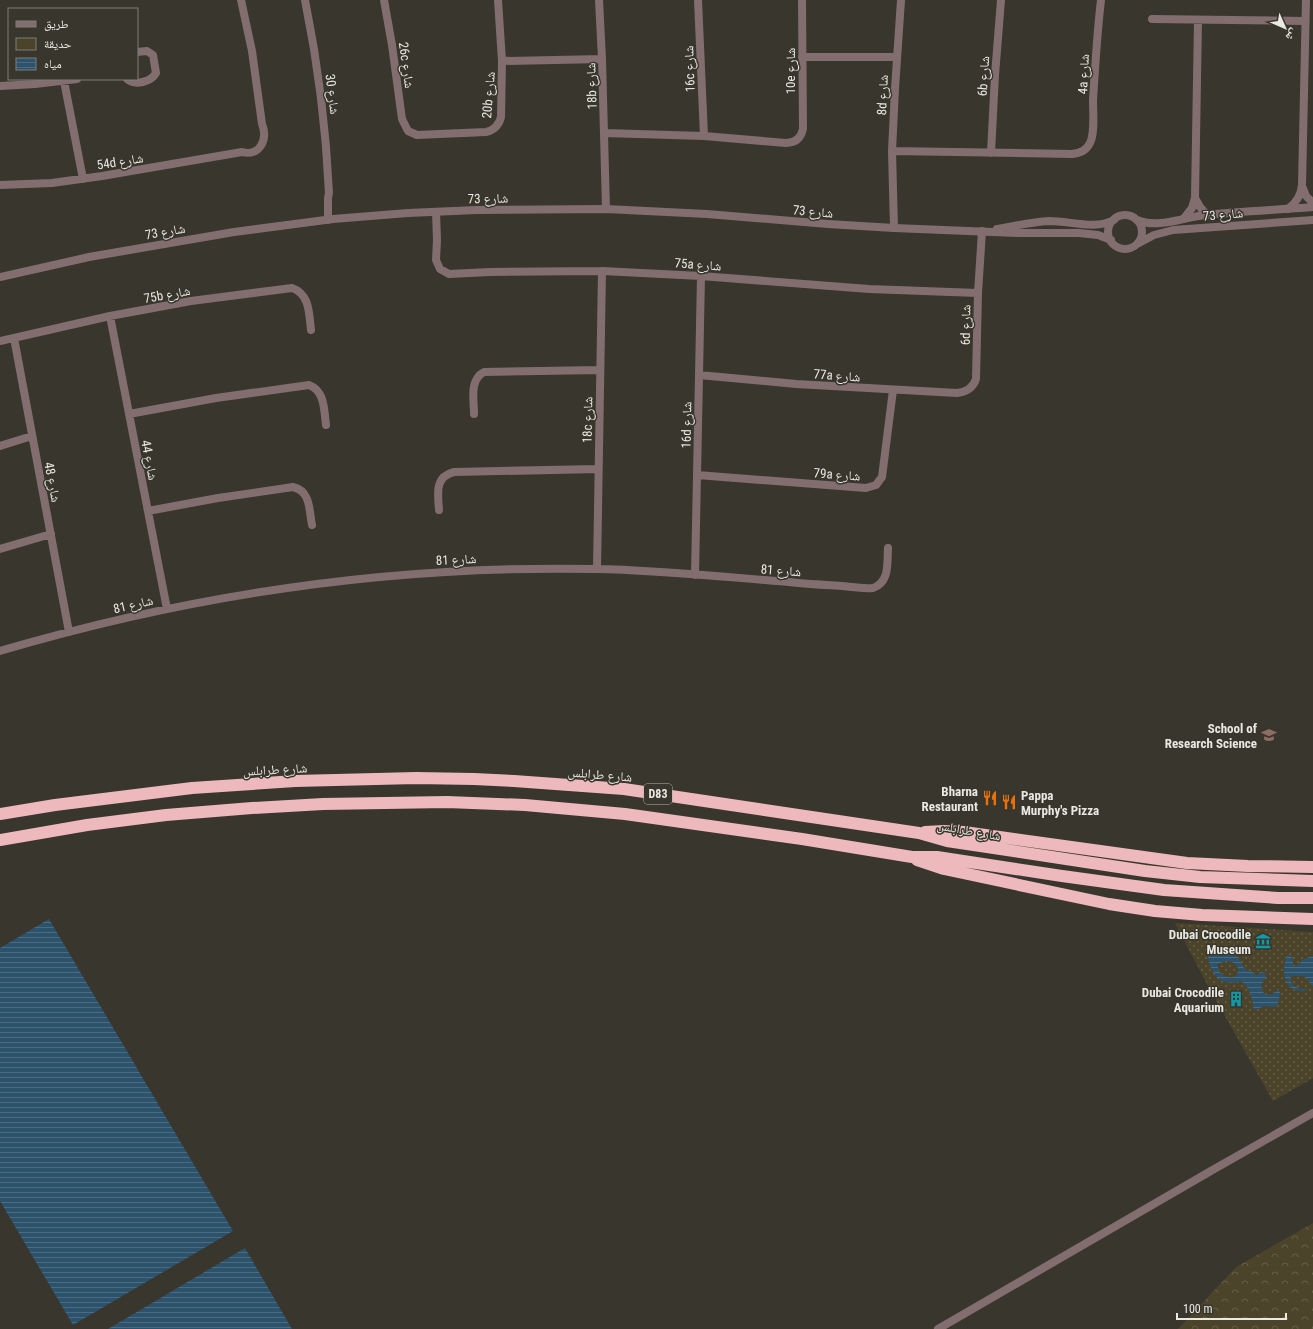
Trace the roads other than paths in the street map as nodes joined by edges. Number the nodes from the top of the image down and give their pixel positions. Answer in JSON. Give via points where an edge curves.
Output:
{"nodes":[{"id":1,"x":241,"y":0,"type":"edge"},
{"id":2,"x":305,"y":0,"type":"edge"},
{"id":3,"x":384,"y":0,"type":"edge"},
{"id":4,"x":498,"y":0,"type":"edge"},
{"id":5,"x":599,"y":0,"type":"edge"},
{"id":6,"x":698,"y":0,"type":"edge"},
{"id":7,"x":802,"y":0,"type":"edge"},
{"id":8,"x":901,"y":0,"type":"edge"},
{"id":9,"x":1001,"y":0,"type":"edge"},
{"id":10,"x":1101,"y":0,"type":"edge"},
{"id":11,"x":1306,"y":0,"type":"edge"},
{"id":12,"x":1152,"y":19,"type":"dead end"},
{"id":13,"x":1198,"y":20,"type":"junction"},
{"id":14,"x":1305,"y":22,"type":"junction"},
{"id":15,"x":138,"y":52,"type":"edge"},
{"id":16,"x":802,"y":57,"type":"junction"},
{"id":17,"x":896,"y":57,"type":"junction"},
{"id":18,"x":602,"y":59,"type":"junction"},
{"id":19,"x":502,"y":61,"type":"junction"},
{"id":20,"x":70,"y":80,"type":"edge"},
{"id":21,"x":128,"y":80,"type":"edge"},
{"id":22,"x":64,"y":81,"type":"junction"},
{"id":23,"x":0,"y":86,"type":"edge"},
{"id":24,"x":408,"y":131,"type":"joint"},
{"id":25,"x":604,"y":133,"type":"junction"},
{"id":26,"x":704,"y":136,"type":"junction"},
{"id":27,"x":892,"y":151,"type":"junction"},
{"id":28,"x":991,"y":153,"type":"junction"},
{"id":29,"x":83,"y":179,"type":"junction"},
{"id":30,"x":0,"y":185,"type":"edge"},
{"id":31,"x":1302,"y":185,"type":"junction"},
{"id":32,"x":1195,"y":198,"type":"junction"},
{"id":33,"x":1313,"y":203,"type":"edge"},
{"id":34,"x":1313,"y":208,"type":"edge"},
{"id":35,"x":604,"y":209,"type":"junction"},
{"id":36,"x":1288,"y":209,"type":"junction"},
{"id":37,"x":433,"y":212,"type":"junction"},
{"id":38,"x":1207,"y":215,"type":"junction"},
{"id":39,"x":1185,"y":218,"type":"junction"},
{"id":40,"x":331,"y":219,"type":"junction"},
{"id":41,"x":1114,"y":220,"type":"junction"},
{"id":42,"x":1137,"y":220,"type":"junction"},
{"id":43,"x":1313,"y":220,"type":"edge"},
{"id":44,"x":892,"y":228,"type":"junction"},
{"id":45,"x":980,"y":231,"type":"junction"},
{"id":46,"x":1111,"y":240,"type":"junction"},
{"id":47,"x":1137,"y":244,"type":"junction"},
{"id":48,"x":602,"y":271,"type":"junction"},
{"id":49,"x":701,"y":276,"type":"junction"},
{"id":50,"x":0,"y":277,"type":"edge"},
{"id":51,"x":978,"y":293,"type":"junction"},
{"id":52,"x":110,"y":316,"type":"junction"},
{"id":53,"x":312,"y":330,"type":"dead end"},
{"id":54,"x":14,"y":338,"type":"junction"},
{"id":55,"x":0,"y":341,"type":"edge"},
{"id":56,"x":600,"y":370,"type":"junction"},
{"id":57,"x":699,"y":375,"type":"junction"},
{"id":58,"x":972,"y":387,"type":"joint"},
{"id":59,"x":893,"y":390,"type":"junction"},
{"id":60,"x":129,"y":414,"type":"junction"},
{"id":61,"x":474,"y":414,"type":"dead end"},
{"id":62,"x":326,"y":425,"type":"dead end"},
{"id":63,"x":32,"y":436,"type":"junction"},
{"id":64,"x":0,"y":446,"type":"edge"},
{"id":65,"x":598,"y":469,"type":"junction"},
{"id":66,"x":697,"y":475,"type":"junction"},
{"id":67,"x":439,"y":510,"type":"dead end"},
{"id":68,"x":148,"y":511,"type":"junction"},
{"id":69,"x":312,"y":525,"type":"dead end"},
{"id":70,"x":51,"y":534,"type":"junction"},
{"id":71,"x":888,"y":548,"type":"dead end"},
{"id":72,"x":0,"y":549,"type":"edge"},
{"id":73,"x":596,"y":569,"type":"junction"},
{"id":74,"x":695,"y":575,"type":"junction"},
{"id":75,"x":167,"y":609,"type":"junction"},
{"id":76,"x":69,"y":632,"type":"junction"},
{"id":77,"x":0,"y":651,"type":"edge"},
{"id":78,"x":0,"y":814,"type":"edge"},
{"id":79,"x":919,"y":833,"type":"junction"},
{"id":80,"x":0,"y":840,"type":"edge"},
{"id":81,"x":912,"y":857,"type":"junction"},
{"id":82,"x":1313,"y":867,"type":"edge"},
{"id":83,"x":1313,"y":882,"type":"edge"},
{"id":84,"x":1313,"y":898,"type":"edge"},
{"id":85,"x":1313,"y":919,"type":"edge"},
{"id":86,"x":1313,"y":1113,"type":"edge"},
{"id":87,"x":938,"y":1329,"type":"edge"}],
"edges":[{"from":1,"to":29,"type":"street","name":"54d شارع","via":[[252,51],[262,124],[258,142],[242,152]]},
{"from":2,"to":40,"type":"street","name":"شارع 30","via":[[324,111]]},
{"from":3,"to":24,"type":"street","name":"26c شارع","via":[[402,120]]},
{"from":4,"to":19,"type":"street","name":"20b شارع"},
{"from":5,"to":18,"type":"street","name":"18b شارع"},
{"from":6,"to":26,"type":"street","name":"16c شارع"},
{"from":7,"to":16,"type":"street","name":"10e شارع"},
{"from":8,"to":17,"type":"street","name":"8d شارع"},
{"from":9,"to":28,"type":"street","name":"6b شارع"},
{"from":10,"to":28,"type":"street","name":"4a شارع","via":[[1090,144],[1082,152],[1072,154]]},
{"from":11,"to":14,"type":"street"},
{"from":12,"to":13,"type":"street"},
{"from":13,"to":14,"type":"street"},
{"from":13,"to":32,"type":"street"},
{"from":14,"to":31,"type":"street"},
{"from":15,"to":21,"type":"street","via":[[147,51],[153,55],[156,73],[152,79],[138,83]]},
{"from":16,"to":17,"type":"street"},
{"from":16,"to":26,"type":"street","name":"10e شارع","via":[[803,129],[798,140],[786,143]]},
{"from":17,"to":27,"type":"street","name":"8d شارع"},
{"from":18,"to":19,"type":"street"},
{"from":18,"to":25,"type":"street","name":"18b شارع"},
{"from":19,"to":24,"type":"street","name":"20b شارع","via":[[501,117],[493,129],[486,132],[422,134]]},
{"from":20,"to":22,"type":"street"},
{"from":22,"to":23,"type":"street"},
{"from":22,"to":29,"type":"street"},
{"from":25,"to":26,"type":"street"},
{"from":25,"to":35,"type":"street","name":"18b شارع"},
{"from":27,"to":28,"type":"street"},
{"from":27,"to":44,"type":"street","name":"8d شارع"},
{"from":29,"to":30,"type":"street","name":"54d شارع"},
{"from":31,"to":33,"type":"street","via":[[1306,196]]},
{"from":31,"to":36,"type":"street","via":[[1296,202]]},
{"from":32,"to":38,"type":"street"},
{"from":32,"to":39,"type":"street"},
{"from":34,"to":36,"type":"street","name":"شارع 73"},
{"from":35,"to":37,"type":"street","name":"شارع 73"},
{"from":35,"to":44,"type":"street","name":"شارع 73"},
{"from":36,"to":38,"type":"street","name":"شارع 73"},
{"from":37,"to":40,"type":"street","name":"شارع 73"},
{"from":37,"to":48,"type":"street","name":"75a شارع","via":[[437,265],[449,274]]},
{"from":38,"to":39,"type":"street","name":"شارع 73"},
{"from":39,"to":42,"type":"street","name":"شارع 73","via":[[1158,224]]},
{"from":40,"to":50,"type":"street","name":"شارع 73","via":[[183,240]]},
{"from":41,"to":42,"type":"street","via":[[1128,215]]},
{"from":41,"to":45,"type":"street","name":"شارع 73","via":[[1093,225],[1047,221]]},
{"from":41,"to":46,"type":"street","via":[[1109,230]]},
{"from":42,"to":47,"type":"street","via":[[1142,234]]},
{"from":43,"to":47,"type":"street","name":"شارع 73","via":[[1173,230],[1154,234]]},
{"from":44,"to":45,"type":"street","name":"شارع 73"},
{"from":45,"to":46,"type":"street","name":"شارع 73","via":[[1079,232]]},
{"from":45,"to":51,"type":"street","name":"6d شارع"},
{"from":46,"to":47,"type":"street","via":[[1124,249]]},
{"from":48,"to":49,"type":"street","name":"75a شارع"},
{"from":48,"to":56,"type":"street","name":"18c شارع"},
{"from":49,"to":51,"type":"street","name":"75a شارع","via":[[862,289]]},
{"from":49,"to":57,"type":"street","name":"16d شارع"},
{"from":51,"to":58,"type":"street","name":"6d شارع","via":[[976,374]]},
{"from":52,"to":53,"type":"street","name":"75b شارع","via":[[225,296],[292,288],[305,297]]},
{"from":52,"to":54,"type":"street","name":"75b شارع"},
{"from":52,"to":60,"type":"street","name":"شارع 44"},
{"from":54,"to":55,"type":"street","name":"75b شارع"},
{"from":54,"to":63,"type":"street","name":"شارع 48"},
{"from":56,"to":61,"type":"street","via":[[484,372],[474,382]]},
{"from":56,"to":65,"type":"street","name":"18c شارع"},
{"from":57,"to":59,"type":"street","name":"77a شارع"},
{"from":57,"to":66,"type":"street","name":"16d شارع"},
{"from":58,"to":59,"type":"street","name":"77a شارع","via":[[957,394]]},
{"from":59,"to":66,"type":"street","name":"79a شارع","via":[[882,477],[876,486],[866,488]]},
{"from":60,"to":62,"type":"street","via":[[216,398],[308,386],[314,387],[321,396]]},
{"from":60,"to":68,"type":"street","name":"شارع 44"},
{"from":63,"to":64,"type":"street"},
{"from":63,"to":70,"type":"street","name":"شارع 48"},
{"from":65,"to":67,"type":"street","via":[[449,473],[438,486]]},
{"from":65,"to":73,"type":"street","name":"18c شارع"},
{"from":66,"to":74,"type":"street","name":"16d شارع"},
{"from":68,"to":69,"type":"street","via":[[293,488],[302,491],[307,498]]},
{"from":68,"to":75,"type":"street","name":"شارع 44"},
{"from":70,"to":72,"type":"street"},
{"from":70,"to":76,"type":"street","name":"شارع 48"},
{"from":71,"to":74,"type":"street","name":"شارع 81","via":[[885,579],[873,588]]},
{"from":73,"to":74,"type":"street","name":"شارع 81"},
{"from":73,"to":75,"type":"street","name":"شارع 81","via":[[488,570],[380,576],[273,590]]},
{"from":75,"to":76,"type":"street","name":"شارع 81"},
{"from":76,"to":77,"type":"street","name":"شارع 81"},
{"from":78,"to":79,"type":"highway","name":"شارع طرابلس","number":"D83","via":[[200,787],[295,781],[474,779],[624,789]]},
{"from":79,"to":82,"type":"highway","via":[[959,832],[1187,862]]},
{"from":79,"to":83,"type":"highway","name":"شارع طرابلس","number":"D83","via":[[947,841],[1145,871],[1200,877]]},
{"from":80,"to":81,"type":"highway","number":"D83","via":[[166,815],[323,804],[447,802],[525,805],[625,814]]},
{"from":81,"to":84,"type":"highway","number":"D83","via":[[937,857],[1164,890]]},
{"from":81,"to":85,"type":"highway","via":[[944,869],[1132,908],[1178,913]]},
{"from":86,"to":87,"type":"street"}]}
